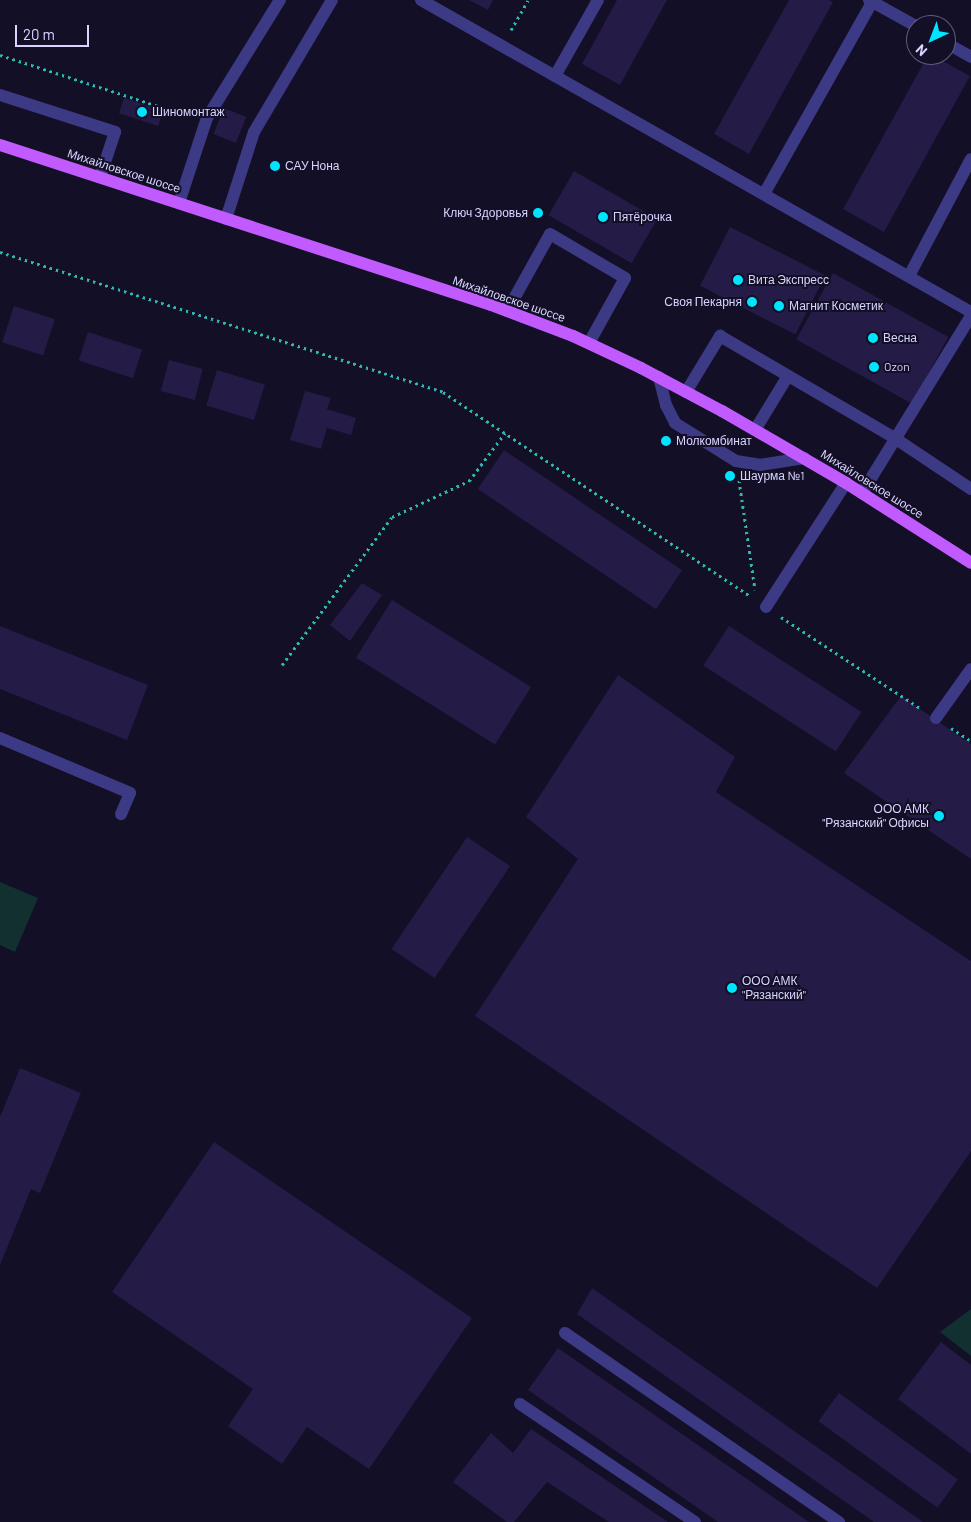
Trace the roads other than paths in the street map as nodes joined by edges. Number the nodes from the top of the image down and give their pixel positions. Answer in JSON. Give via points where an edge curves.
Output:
{"nodes":[{"id":1,"x":280,"y":0,"type":"edge"},
{"id":2,"x":332,"y":0,"type":"edge"},
{"id":3,"x":421,"y":0,"type":"edge"},
{"id":4,"x":598,"y":0,"type":"edge"},
{"id":5,"x":871,"y":1,"type":"edge"},
{"id":6,"x":906,"y":20,"type":"edge"},
{"id":7,"x":956,"y":49,"type":"edge"},
{"id":8,"x":971,"y":57,"type":"edge"},
{"id":9,"x":555,"y":76,"type":"junction"},
{"id":10,"x":0,"y":95,"type":"edge"},
{"id":11,"x":0,"y":145,"type":"edge"},
{"id":12,"x":971,"y":159,"type":"edge"},
{"id":13,"x":100,"y":177,"type":"junction"},
{"id":14,"x":764,"y":194,"type":"junction"},
{"id":15,"x":179,"y":203,"type":"junction"},
{"id":16,"x":226,"y":219,"type":"junction"},
{"id":17,"x":909,"y":276,"type":"junction"},
{"id":18,"x":506,"y":311,"type":"junction"},
{"id":19,"x":971,"y":312,"type":"edge"},
{"id":20,"x":971,"y":316,"type":"edge"},
{"id":21,"x":589,"y":344,"type":"junction"},
{"id":22,"x":788,"y":376,"type":"junction"},
{"id":23,"x":659,"y":377,"type":"junction"},
{"id":24,"x":686,"y":392,"type":"junction"},
{"id":25,"x":755,"y":430,"type":"junction"},
{"id":26,"x":896,"y":439,"type":"junction"},
{"id":27,"x":804,"y":458,"type":"junction"},
{"id":28,"x":846,"y":483,"type":"junction"},
{"id":29,"x":971,"y":489,"type":"edge"},
{"id":30,"x":862,"y":493,"type":"junction"},
{"id":31,"x":971,"y":563,"type":"edge"},
{"id":32,"x":766,"y":607,"type":"road end"},
{"id":33,"x":971,"y":669,"type":"edge"},
{"id":34,"x":936,"y":718,"type":"road end"},
{"id":35,"x":0,"y":738,"type":"edge"},
{"id":36,"x":121,"y":814,"type":"dead end"},
{"id":37,"x":565,"y":1333,"type":"dead end"},
{"id":38,"x":520,"y":1404,"type":"dead end"},
{"id":39,"x":695,"y":1522,"type":"edge"},
{"id":40,"x":840,"y":1522,"type":"edge"}],
"edges":[{"from":1,"to":15,"type":"lane","via":[[206,121]]},
{"from":2,"to":16,"type":"lane","via":[[254,132]]},
{"from":3,"to":9,"type":"lane"},
{"from":4,"to":9,"type":"lane"},
{"from":5,"to":6,"type":"lane"},
{"from":5,"to":14,"type":"lane"},
{"from":7,"to":8,"type":"lane"},
{"from":9,"to":14,"type":"lane"},
{"from":10,"to":13,"type":"lane","via":[[115,132]]},
{"from":11,"to":13,"type":"main road","name":"Михайловское шоссе"},
{"from":12,"to":17,"type":"lane"},
{"from":13,"to":15,"type":"main road","name":"Михайловское шоссе"},
{"from":14,"to":17,"type":"lane"},
{"from":15,"to":16,"type":"main road","name":"Михайловское шоссе"},
{"from":16,"to":18,"type":"main road","name":"Михайловское шоссе"},
{"from":17,"to":19,"type":"lane"},
{"from":18,"to":21,"type":"main road","name":"Михайловское шоссе"},
{"from":18,"to":21,"type":"lane","via":[[550,234],[625,278]]},
{"from":20,"to":26,"type":"lane"},
{"from":21,"to":23,"type":"main road","name":"Михайловское шоссе"},
{"from":22,"to":24,"type":"lane","via":[[720,336]]},
{"from":22,"to":25,"type":"lane"},
{"from":22,"to":26,"type":"lane"},
{"from":23,"to":24,"type":"main road","name":"Михайловское шоссе"},
{"from":23,"to":27,"type":"lane","via":[[666,405],[675,423],[736,461],[760,465]]},
{"from":24,"to":25,"type":"main road","name":"Михайловское шоссе"},
{"from":25,"to":27,"type":"main road","name":"Михайловское шоссе"},
{"from":26,"to":29,"type":"lane"},
{"from":26,"to":30,"type":"lane"},
{"from":27,"to":28,"type":"main road","name":"Михайловское шоссе"},
{"from":28,"to":30,"type":"main road","name":"Михайловское шоссе"},
{"from":28,"to":32,"type":"lane"},
{"from":30,"to":31,"type":"main road","name":"Михайловское шоссе"},
{"from":33,"to":34,"type":"lane"},
{"from":35,"to":36,"type":"lane","via":[[130,793]]},
{"from":37,"to":40,"type":"lane"},
{"from":38,"to":39,"type":"lane"}]}
